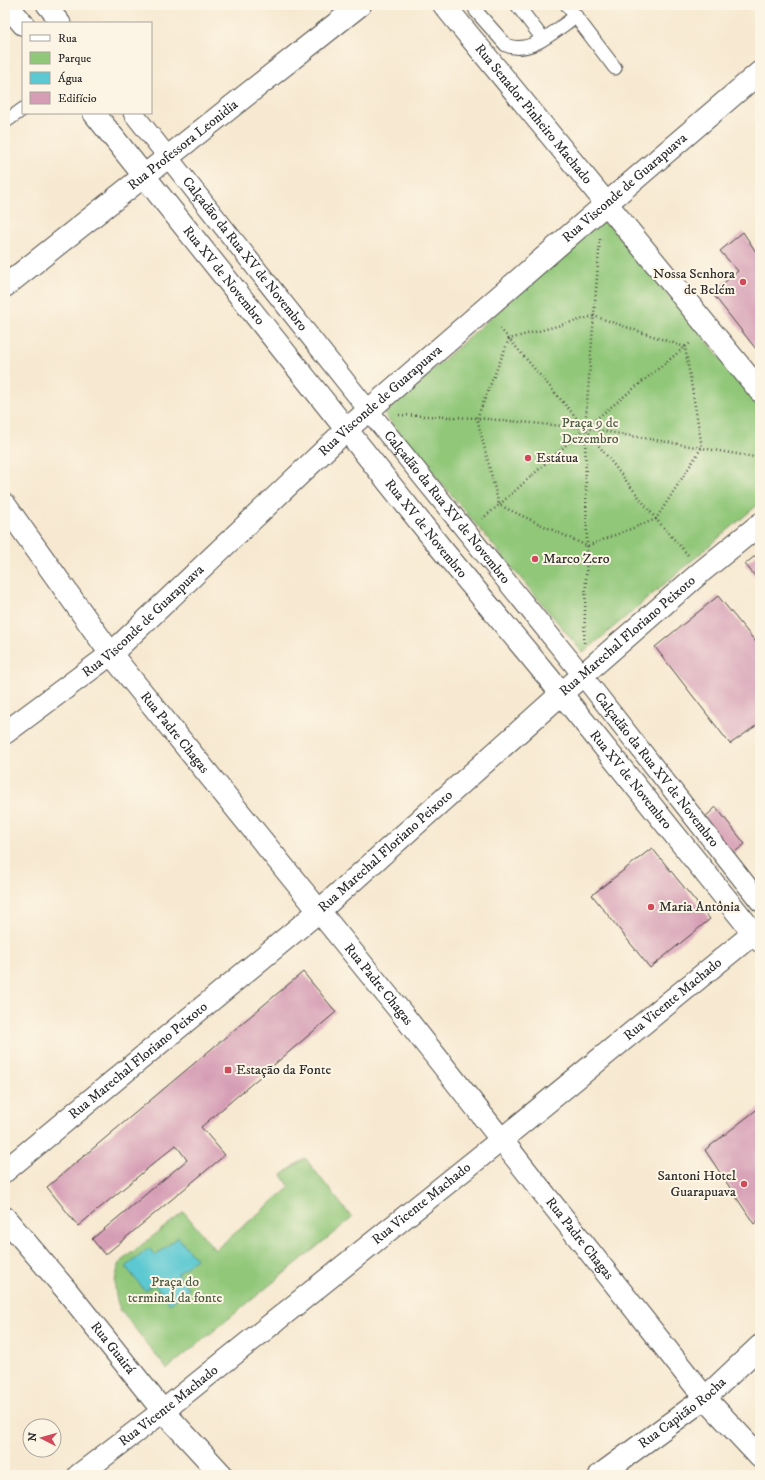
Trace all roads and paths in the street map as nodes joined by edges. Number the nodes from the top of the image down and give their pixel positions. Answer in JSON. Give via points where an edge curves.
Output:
{"nodes":[{"id":1,"x":7,"y":5,"type":"edge"},
{"id":2,"x":46,"y":5,"type":"edge"},
{"id":3,"x":360,"y":5,"type":"edge"},
{"id":4,"x":444,"y":5,"type":"edge"},
{"id":5,"x":474,"y":5,"type":"edge"},
{"id":6,"x":517,"y":5,"type":"edge"},
{"id":7,"x":567,"y":5,"type":"edge"},
{"id":8,"x":576,"y":16,"type":"junction"},
{"id":9,"x":60,"y":22,"type":"edge"},
{"id":10,"x":22,"y":23,"type":"edge"},
{"id":11,"x":543,"y":39,"type":"junction"},
{"id":12,"x":616,"y":68,"type":"dead end"},
{"id":13,"x":760,"y":72,"type":"edge"},
{"id":14,"x":22,"y":110,"type":"edge"},
{"id":15,"x":95,"y":114,"type":"edge"},
{"id":16,"x":134,"y":114,"type":"edge"},
{"id":17,"x":5,"y":122,"type":"edge"},
{"id":18,"x":168,"y":156,"type":"junction"},
{"id":19,"x":145,"y":175,"type":"junction"},
{"id":20,"x":606,"y":204,"type":"junction"},
{"id":21,"x":601,"y":232,"type":"dead end"},
{"id":22,"x":5,"y":286,"type":"edge"},
{"id":23,"x":484,"y":310,"type":"junction"},
{"id":24,"x":594,"y":316,"type":"junction"},
{"id":25,"x":708,"y":329,"type":"junction"},
{"id":26,"x":509,"y":339,"type":"junction"},
{"id":27,"x":685,"y":348,"type":"junction"},
{"id":28,"x":760,"y":391,"type":"edge"},
{"id":29,"x":369,"y":411,"type":"junction"},
{"id":30,"x":391,"y":414,"type":"dead end"},
{"id":31,"x":477,"y":418,"type":"junction"},
{"id":32,"x":585,"y":428,"type":"junction"},
{"id":33,"x":346,"y":430,"type":"junction"},
{"id":34,"x":702,"y":447,"type":"junction"},
{"id":35,"x":760,"y":458,"type":"edge"},
{"id":36,"x":499,"y":504,"type":"junction"},
{"id":37,"x":5,"y":505,"type":"edge"},
{"id":38,"x":656,"y":519,"type":"junction"},
{"id":39,"x":760,"y":524,"type":"edge"},
{"id":40,"x":587,"y":546,"type":"junction"},
{"id":41,"x":701,"y":572,"type":"junction"},
{"id":42,"x":583,"y":646,"type":"dead end"},
{"id":43,"x":111,"y":654,"type":"junction"},
{"id":44,"x":584,"y":676,"type":"junction"},
{"id":45,"x":561,"y":694,"type":"junction"},
{"id":46,"x":5,"y":733,"type":"edge"},
{"id":47,"x":760,"y":902,"type":"edge"},
{"id":48,"x":319,"y":911,"type":"junction"},
{"id":49,"x":758,"y":934,"type":"edge"},
{"id":50,"x":501,"y":1140,"type":"junction"},
{"id":51,"x":5,"y":1171,"type":"edge"},
{"id":52,"x":5,"y":1218,"type":"edge"},
{"id":53,"x":760,"y":1346,"type":"edge"},
{"id":54,"x":705,"y":1398,"type":"junction"},
{"id":55,"x":163,"y":1411,"type":"junction"},
{"id":56,"x":760,"y":1457,"type":"edge"},
{"id":57,"x":79,"y":1475,"type":"edge"},
{"id":58,"x":222,"y":1475,"type":"edge"},
{"id":59,"x":600,"y":1475,"type":"edge"}],
"edges":[{"from":1,"to":10,"type":"street"},
{"from":2,"to":9,"type":"street"},
{"from":3,"to":18,"type":"street","name":"Rua Professora Leonidia"},
{"from":4,"to":20,"type":"street","name":"Rua Senador Pinheiro Machado"},
{"from":5,"to":11,"type":"lane","via":[[476,11],[506,45],[519,48]]},
{"from":6,"to":11,"type":"lane"},
{"from":7,"to":8,"type":"lane"},
{"from":8,"to":11,"type":"lane"},
{"from":8,"to":12,"type":"lane"},
{"from":13,"to":20,"type":"street","name":"Rua Visconde de Guarapuava"},
{"from":14,"to":17,"type":"lane"},
{"from":15,"to":19,"type":"street","name":"Rua XV de Novembro"},
{"from":16,"to":18,"type":"street","name":"Calçadão da Rua XV de Novembro"},
{"from":18,"to":19,"type":"street","name":"Rua Professora Leonidia"},
{"from":18,"to":29,"type":"street","name":"Calçadão da Rua XV de Novembro"},
{"from":19,"to":22,"type":"street","name":"Rua Professora Leonidia"},
{"from":19,"to":33,"type":"street","name":"Rua XV de Novembro"},
{"from":20,"to":23,"type":"street","name":"Rua Visconde de Guarapuava"},
{"from":20,"to":25,"type":"street","name":"Rua Senador Pinheiro Machado"},
{"from":21,"to":24,"type":"path"},
{"from":23,"to":26,"type":"path"},
{"from":23,"to":29,"type":"street","name":"Rua Visconde de Guarapuava"},
{"from":24,"to":26,"type":"path"},
{"from":24,"to":27,"type":"path"},
{"from":24,"to":32,"type":"path"},
{"from":25,"to":27,"type":"path"},
{"from":25,"to":28,"type":"street","name":"Rua Senador Pinheiro Machado"},
{"from":26,"to":31,"type":"path"},
{"from":26,"to":32,"type":"path"},
{"from":27,"to":32,"type":"path"},
{"from":27,"to":34,"type":"path"},
{"from":29,"to":33,"type":"street","name":"Rua Visconde de Guarapuava"},
{"from":29,"to":44,"type":"street","name":"Calçadão da Rua XV de Novembro"},
{"from":30,"to":31,"type":"path"},
{"from":31,"to":32,"type":"path"},
{"from":31,"to":36,"type":"path"},
{"from":32,"to":34,"type":"path"},
{"from":32,"to":36,"type":"path"},
{"from":32,"to":38,"type":"path"},
{"from":32,"to":40,"type":"path"},
{"from":33,"to":43,"type":"street","name":"Rua Visconde de Guarapuava"},
{"from":33,"to":45,"type":"street","name":"Rua XV de Novembro"},
{"from":34,"to":35,"type":"path"},
{"from":34,"to":38,"type":"path"},
{"from":36,"to":40,"type":"path"},
{"from":37,"to":43,"type":"street","name":"Rua Padre Chagas"},
{"from":38,"to":40,"type":"path"},
{"from":38,"to":41,"type":"path"},
{"from":39,"to":41,"type":"street","name":"Rua Marechal Floriano Peixoto"},
{"from":40,"to":42,"type":"path"},
{"from":41,"to":44,"type":"street","name":"Rua Marechal Floriano Peixoto"},
{"from":43,"to":46,"type":"street","name":"Rua Visconde de Guarapuava"},
{"from":43,"to":48,"type":"street","name":"Rua Padre Chagas"},
{"from":44,"to":45,"type":"street","name":"Rua Marechal Floriano Peixoto"},
{"from":44,"to":47,"type":"street","name":"Calçadão da Rua XV de Novembro"},
{"from":45,"to":48,"type":"street","name":"Rua Marechal Floriano Peixoto"},
{"from":45,"to":49,"type":"street","name":"Rua XV de Novembro"},
{"from":48,"to":50,"type":"street","name":"Rua Padre Chagas"},
{"from":48,"to":51,"type":"street","name":"Rua Marechal Floriano Peixoto"},
{"from":49,"to":50,"type":"street","name":"Rua Vicente Machado"},
{"from":50,"to":54,"type":"street","name":"Rua Padre Chagas"},
{"from":50,"to":55,"type":"street","name":"Rua Vicente Machado"},
{"from":52,"to":55,"type":"street","name":"Rua Guairá"},
{"from":53,"to":54,"type":"street","name":"Rua Capitão Rocha"},
{"from":54,"to":56,"type":"street","name":"Rua Padre Chagas"},
{"from":54,"to":59,"type":"street","name":"Rua Capitão Rocha"},
{"from":55,"to":57,"type":"street","name":"Rua Vicente Machado"},
{"from":55,"to":58,"type":"street","name":"Rua Guairá"}]}
